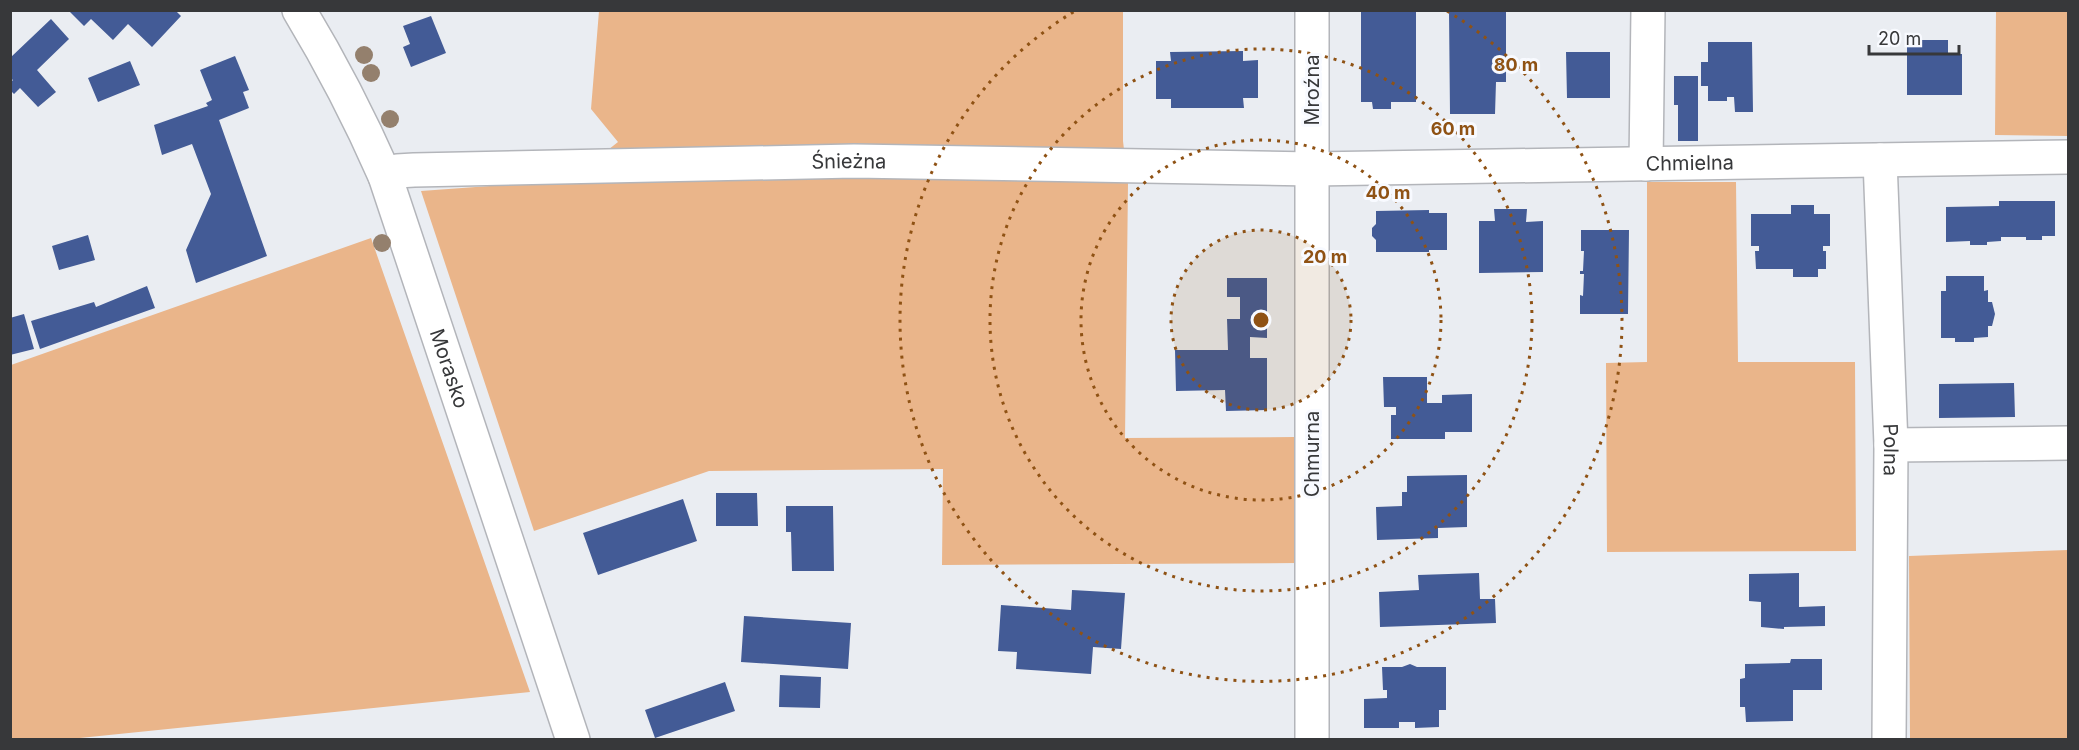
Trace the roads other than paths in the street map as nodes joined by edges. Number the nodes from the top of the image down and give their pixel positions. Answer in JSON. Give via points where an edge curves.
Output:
{"nodes":[{"id":1,"x":299,"y":10,"type":"edge"},
{"id":2,"x":1312,"y":10,"type":"edge"},
{"id":3,"x":1648,"y":10,"type":"edge"},
{"id":4,"x":2068,"y":157,"type":"edge"},
{"id":5,"x":1880,"y":160,"type":"junction"},
{"id":6,"x":1646,"y":164,"type":"junction"},
{"id":7,"x":1313,"y":169,"type":"junction"},
{"id":8,"x":385,"y":176,"type":"junction"},
{"id":9,"x":2068,"y":443,"type":"edge"},
{"id":10,"x":1891,"y":445,"type":"junction"},
{"id":11,"x":573,"y":740,"type":"edge"},
{"id":12,"x":1312,"y":740,"type":"edge"},
{"id":13,"x":1889,"y":740,"type":"edge"}],
"edges":[{"from":1,"to":8,"type":"street","name":"Morasko","via":[[359,118]]},
{"from":2,"to":7,"type":"street","name":"Mroźna"},
{"from":3,"to":6,"type":"street"},
{"from":4,"to":5,"type":"street","name":"Chmielna"},
{"from":5,"to":6,"type":"street","name":"Chmielna"},
{"from":5,"to":10,"type":"street","name":"Polna"},
{"from":6,"to":7,"type":"street","name":"Chmielna"},
{"from":7,"to":8,"type":"street","name":"Śnieżna","via":[[854,160],[414,170]]},
{"from":7,"to":12,"type":"street","name":"Chmurna"},
{"from":8,"to":11,"type":"street","name":"Morasko"},
{"from":9,"to":10,"type":"street"},
{"from":10,"to":13,"type":"street","name":"Polna"}]}
